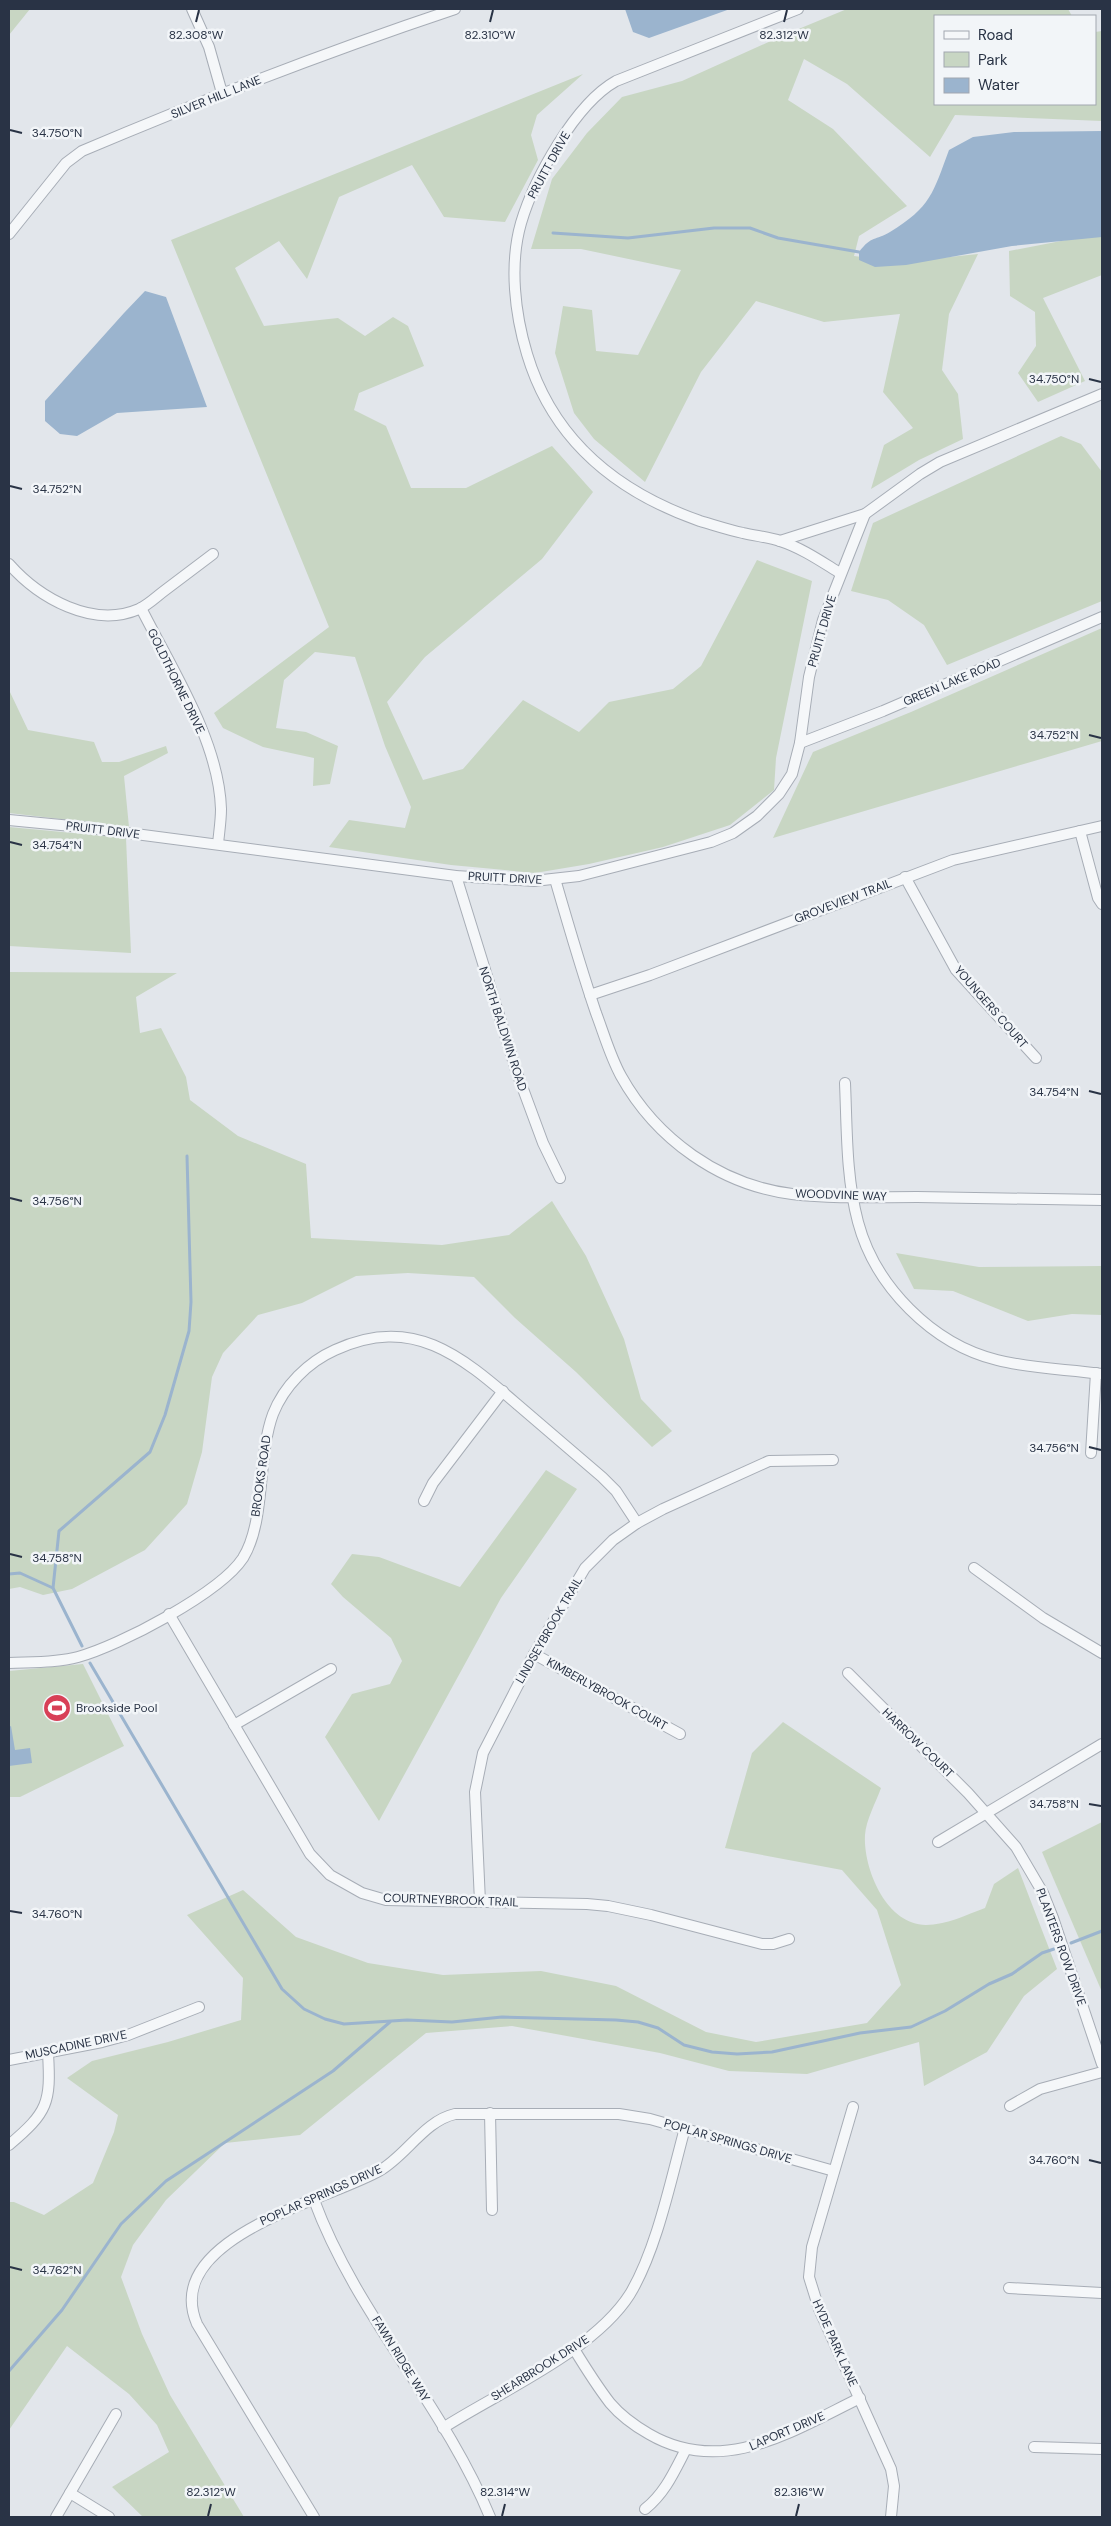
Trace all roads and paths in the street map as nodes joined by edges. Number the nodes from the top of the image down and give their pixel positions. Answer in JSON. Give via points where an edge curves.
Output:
{"nodes":[{"id":1,"x":192,"y":9,"type":"edge"},
{"id":2,"x":455,"y":9,"type":"edge"},
{"id":3,"x":798,"y":9,"type":"edge"},
{"id":4,"x":222,"y":93,"type":"junction"},
{"id":5,"x":9,"y":234,"type":"edge"},
{"id":6,"x":1102,"y":394,"type":"edge"},
{"id":7,"x":865,"y":514,"type":"junction"},
{"id":8,"x":780,"y":541,"type":"junction"},
{"id":9,"x":213,"y":554,"type":"dead end"},
{"id":10,"x":9,"y":564,"type":"edge"},
{"id":11,"x":840,"y":574,"type":"junction"},
{"id":12,"x":141,"y":608,"type":"junction"},
{"id":13,"x":1102,"y":617,"type":"edge"},
{"id":14,"x":800,"y":743,"type":"junction"},
{"id":15,"x":9,"y":820,"type":"edge"},
{"id":16,"x":1102,"y":826,"type":"edge"},
{"id":17,"x":1080,"y":831,"type":"junction"},
{"id":18,"x":218,"y":844,"type":"junction"},
{"id":19,"x":456,"y":876,"type":"junction"},
{"id":20,"x":905,"y":877,"type":"junction"},
{"id":21,"x":555,"y":879,"type":"junction"},
{"id":22,"x":1102,"y":904,"type":"edge"},
{"id":23,"x":590,"y":995,"type":"junction"},
{"id":24,"x":1036,"y":1058,"type":"dead end"},
{"id":25,"x":845,"y":1083,"type":"dead end"},
{"id":26,"x":560,"y":1178,"type":"dead end"},
{"id":27,"x":853,"y":1196,"type":"junction"},
{"id":28,"x":1102,"y":1200,"type":"edge"},
{"id":29,"x":1099,"y":1373,"type":"edge"},
{"id":30,"x":503,"y":1392,"type":"junction"},
{"id":31,"x":1091,"y":1453,"type":"dead end"},
{"id":32,"x":833,"y":1460,"type":"dead end"},
{"id":33,"x":424,"y":1501,"type":"dead end"},
{"id":34,"x":636,"y":1523,"type":"junction"},
{"id":35,"x":974,"y":1568,"type":"dead end"},
{"id":36,"x":169,"y":1614,"type":"junction"},
{"id":37,"x":1102,"y":1653,"type":"edge"},
{"id":38,"x":534,"y":1654,"type":"junction"},
{"id":39,"x":9,"y":1664,"type":"edge"},
{"id":40,"x":331,"y":1669,"type":"dead end"},
{"id":41,"x":848,"y":1673,"type":"dead end"},
{"id":42,"x":234,"y":1725,"type":"junction"},
{"id":43,"x":680,"y":1734,"type":"dead end"},
{"id":44,"x":1102,"y":1744,"type":"edge"},
{"id":45,"x":987,"y":1813,"type":"junction"},
{"id":46,"x":938,"y":1842,"type":"dead end"},
{"id":47,"x":480,"y":1902,"type":"junction"},
{"id":48,"x":790,"y":1939,"type":"dead end"},
{"id":49,"x":199,"y":2007,"type":"dead end"},
{"id":50,"x":48,"y":2053,"type":"junction"},
{"id":51,"x":9,"y":2060,"type":"edge"},
{"id":52,"x":1102,"y":2064,"type":"edge"},
{"id":53,"x":1102,"y":2072,"type":"edge"},
{"id":54,"x":1010,"y":2106,"type":"dead end"},
{"id":55,"x":853,"y":2107,"type":"dead end"},
{"id":56,"x":490,"y":2113,"type":"junction"},
{"id":57,"x":685,"y":2128,"type":"junction"},
{"id":58,"x":9,"y":2145,"type":"edge"},
{"id":59,"x":834,"y":2171,"type":"junction"},
{"id":60,"x":314,"y":2200,"type":"junction"},
{"id":61,"x":492,"y":2210,"type":"dead end"},
{"id":62,"x":1009,"y":2288,"type":"dead end"},
{"id":63,"x":1102,"y":2293,"type":"edge"},
{"id":64,"x":574,"y":2349,"type":"junction"},
{"id":65,"x":860,"y":2398,"type":"junction"},
{"id":66,"x":116,"y":2414,"type":"dead end"},
{"id":67,"x":443,"y":2428,"type":"junction"},
{"id":68,"x":1034,"y":2447,"type":"dead end"},
{"id":69,"x":686,"y":2449,"type":"junction"},
{"id":70,"x":1102,"y":2449,"type":"edge"},
{"id":71,"x":70,"y":2494,"type":"junction"},
{"id":72,"x":645,"y":2509,"type":"dead end"},
{"id":73,"x":56,"y":2517,"type":"edge"},
{"id":74,"x":110,"y":2517,"type":"edge"},
{"id":75,"x":314,"y":2517,"type":"edge"},
{"id":76,"x":490,"y":2517,"type":"edge"},
{"id":77,"x":891,"y":2517,"type":"edge"}],
"edges":[{"from":1,"to":4,"type":"street","via":[[208,46]]},
{"from":2,"to":4,"type":"street","name":"SILVER HILL LANE"},
{"from":3,"to":8,"type":"street","name":"PRUITT DRIVE","via":[[616,82],[592,98],[572,124],[535,187],[518,233],[515,273],[517,310],[537,381],[559,423],[590,458],[636,493],[668,508],[742,533]]},
{"from":4,"to":5,"type":"street","name":"SILVER HILL LANE","via":[[82,151],[66,163]]},
{"from":6,"to":7,"type":"street","via":[[940,462]]},
{"from":7,"to":8,"type":"street"},
{"from":7,"to":11,"type":"street"},
{"from":8,"to":11,"type":"street","name":"PRUITT DRIVE","via":[[818,559]]},
{"from":9,"to":12,"type":"street"},
{"from":10,"to":12,"type":"street","via":[[23,580],[76,610],[121,615]]},
{"from":11,"to":14,"type":"street","name":"PRUITT DRIVE","via":[[822,620]]},
{"from":12,"to":18,"type":"street","name":"GOLDTHORNE DRIVE","via":[[204,739],[221,809]]},
{"from":13,"to":14,"type":"street","name":"GREEN LAKE ROAD"},
{"from":14,"to":21,"type":"street","name":"PRUITT DRIVE","via":[[792,774],[779,794],[757,816],[733,833],[633,863]]},
{"from":15,"to":18,"type":"street","name":"PRUITT DRIVE"},
{"from":16,"to":17,"type":"street","name":"GROVEVIEW TRAIL"},
{"from":17,"to":20,"type":"street","name":"GROVEVIEW TRAIL","via":[[953,860]]},
{"from":17,"to":22,"type":"street"},
{"from":18,"to":19,"type":"street","name":"PRUITT DRIVE"},
{"from":19,"to":21,"type":"street","name":"PRUITT DRIVE","via":[[534,882]]},
{"from":19,"to":26,"type":"street","name":"NORTH BALDWIN ROAD","via":[[516,1070],[543,1143]]},
{"from":20,"to":23,"type":"street","name":"GROVEVIEW TRAIL"},
{"from":20,"to":24,"type":"street","name":"YOUNGERS COURT","via":[[956,970]]},
{"from":21,"to":23,"type":"street","name":"WOODVINE WAY"},
{"from":23,"to":27,"type":"street","name":"WOODVINE WAY","via":[[622,1077],[650,1117],[685,1150],[724,1173],[767,1189],[816,1196]]},
{"from":25,"to":27,"type":"street","via":[[849,1176]]},
{"from":27,"to":28,"type":"street","name":"WOODVINE WAY"},
{"from":27,"to":29,"type":"street","via":[[858,1223],[878,1267],[899,1297],[935,1330],[960,1346],[996,1360]]},
{"from":29,"to":31,"type":"street"},
{"from":30,"to":33,"type":"street","via":[[433,1482]]},
{"from":30,"to":34,"type":"street","name":"BROOKS ROAD","via":[[602,1477],[616,1491]]},
{"from":30,"to":36,"type":"street","name":"BROOKS ROAD","via":[[449,1351],[413,1339],[365,1340],[342,1346],[319,1358],[290,1386],[274,1411],[264,1446],[256,1515],[244,1556],[218,1583]]},
{"from":32,"to":34,"type":"street","name":"LINDSEYBROOK TRAIL","via":[[769,1461]]},
{"from":34,"to":38,"type":"street","name":"LINDSEYBROOK TRAIL","via":[[585,1568]]},
{"from":35,"to":37,"type":"street","via":[[1043,1618]]},
{"from":36,"to":39,"type":"street","name":"BROOKS ROAD","via":[[116,1642],[78,1657]]},
{"from":36,"to":42,"type":"street","name":"COURTNEYBROOK TRAIL"},
{"from":38,"to":43,"type":"street","name":"KIMBERLYBROOK COURT"},
{"from":38,"to":47,"type":"street","name":"LINDSEYBROOK TRAIL","via":[[490,1736],[477,1772],[475,1814]]},
{"from":40,"to":42,"type":"street"},
{"from":41,"to":45,"type":"street","name":"HARROW COURT"},
{"from":42,"to":47,"type":"street","name":"COURTNEYBROOK TRAIL","via":[[310,1854],[330,1875],[362,1893],[386,1900]]},
{"from":44,"to":45,"type":"street"},
{"from":45,"to":46,"type":"street"},
{"from":45,"to":52,"type":"street","name":"PLANTERS ROW DRIVE","via":[[1016,1847],[1042,1893]]},
{"from":47,"to":48,"type":"street","name":"COURTNEYBROOK TRAIL","via":[[608,1906],[762,1944]]},
{"from":49,"to":50,"type":"street","name":"MUSCADINE DRIVE","via":[[128,2035]]},
{"from":50,"to":51,"type":"street","name":"MUSCADINE DRIVE"},
{"from":50,"to":58,"type":"street","via":[[48,2101],[38,2117]]},
{"from":53,"to":54,"type":"street","via":[[1040,2089]]},
{"from":55,"to":59,"type":"street","name":"HYDE PARK LANE"},
{"from":56,"to":57,"type":"street","name":"POPLAR SPRINGS DRIVE","via":[[619,2114]]},
{"from":56,"to":60,"type":"street","name":"POPLAR SPRINGS DRIVE","via":[[455,2114],[443,2118],[382,2169]]},
{"from":56,"to":61,"type":"street"},
{"from":57,"to":59,"type":"street","name":"POPLAR SPRINGS DRIVE"},
{"from":57,"to":64,"type":"street","name":"SHEARBROOK DRIVE","via":[[661,2214],[637,2281],[609,2320]]},
{"from":59,"to":65,"type":"street","name":"HYDE PARK LANE","via":[[812,2247],[809,2277],[818,2309]]},
{"from":60,"to":67,"type":"street","name":"FAWN RIDGE WAY","via":[[345,2268]]},
{"from":60,"to":75,"type":"street","name":"POPLAR SPRINGS DRIVE","via":[[266,2219],[242,2234],[199,2272],[191,2296],[197,2324]]},
{"from":62,"to":63,"type":"street"},
{"from":64,"to":67,"type":"street","name":"SHEARBROOK DRIVE"},
{"from":64,"to":69,"type":"street","name":"LAPORT DRIVE","via":[[610,2404],[624,2417],[657,2439]]},
{"from":65,"to":69,"type":"street","name":"LAPORT DRIVE","via":[[757,2445],[735,2451]]},
{"from":65,"to":77,"type":"street","name":"HYDE PARK LANE","via":[[891,2468],[894,2486]]},
{"from":66,"to":71,"type":"street"},
{"from":67,"to":76,"type":"street","name":"FAWN RIDGE WAY"},
{"from":68,"to":70,"type":"street"},
{"from":69,"to":72,"type":"street","via":[[666,2488]]},
{"from":71,"to":73,"type":"street"},
{"from":71,"to":74,"type":"street"}]}
